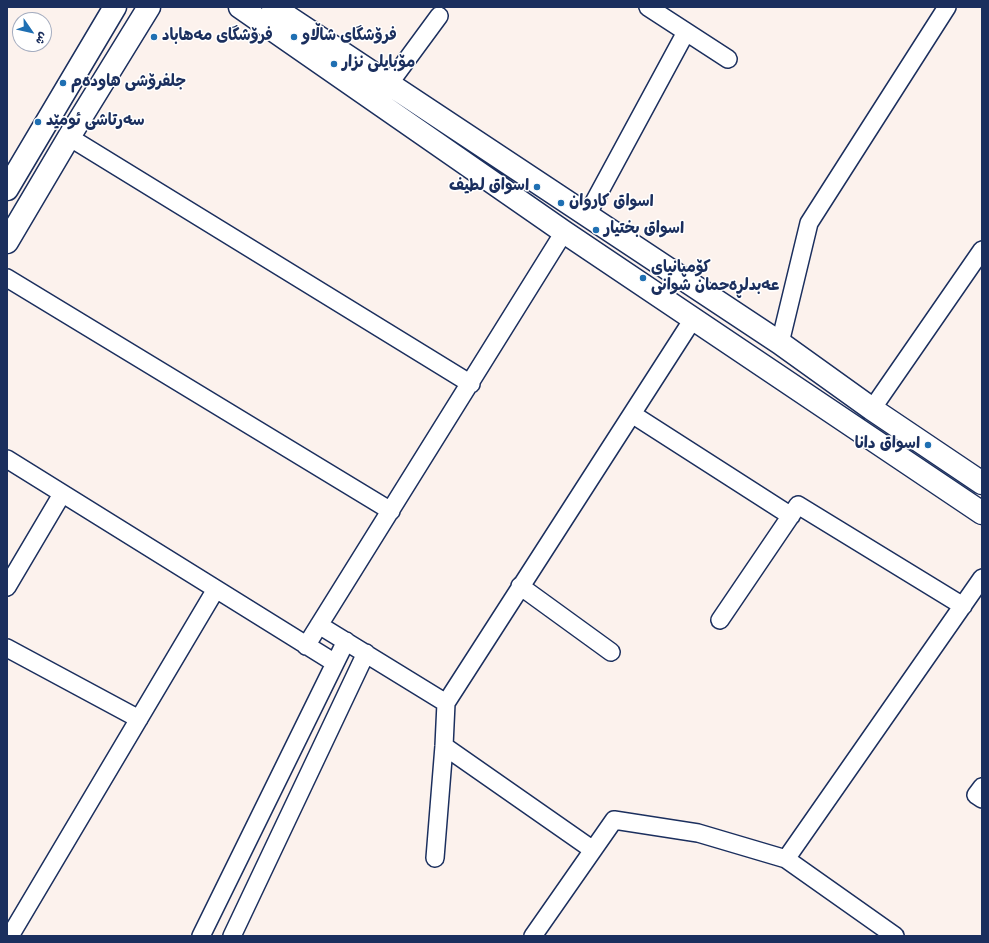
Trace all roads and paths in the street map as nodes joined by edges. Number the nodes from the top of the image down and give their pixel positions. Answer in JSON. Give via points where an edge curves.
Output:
{"nodes":[{"id":1,"x":115,"y":7,"type":"edge"},
{"id":2,"x":149,"y":7,"type":"edge"},
{"id":3,"x":240,"y":7,"type":"edge"},
{"id":4,"x":273,"y":7,"type":"edge"},
{"id":5,"x":648,"y":7,"type":"edge"},
{"id":6,"x":947,"y":7,"type":"edge"},
{"id":7,"x":439,"y":16,"type":"dead end"},
{"id":8,"x":686,"y":32,"type":"junction"},
{"id":9,"x":728,"y":59,"type":"dead end"},
{"id":10,"x":389,"y":84,"type":"junction"},
{"id":11,"x":69,"y":137,"type":"junction"},
{"id":12,"x":7,"y":190,"type":"edge"},
{"id":13,"x":587,"y":215,"type":"junction"},
{"id":14,"x":564,"y":232,"type":"junction"},
{"id":15,"x":7,"y":242,"type":"edge"},
{"id":16,"x":982,"y":250,"type":"edge"},
{"id":17,"x":7,"y":278,"type":"edge"},
{"id":18,"x":694,"y":319,"type":"junction"},
{"id":19,"x":780,"y":343,"type":"junction"},
{"id":20,"x":470,"y":384,"type":"junction"},
{"id":21,"x":872,"y":409,"type":"junction"},
{"id":22,"x":632,"y":414,"type":"junction"},
{"id":23,"x":7,"y":459,"type":"edge"},
{"id":24,"x":982,"y":483,"type":"edge"},
{"id":25,"x":62,"y":494,"type":"junction"},
{"id":26,"x":391,"y":511,"type":"junction"},
{"id":27,"x":982,"y":513,"type":"edge"},
{"id":28,"x":791,"y":516,"type":"junction"},
{"id":29,"x":982,"y":578,"type":"edge"},
{"id":30,"x":520,"y":586,"type":"junction"},
{"id":31,"x":7,"y":587,"type":"edge"},
{"id":32,"x":216,"y":590,"type":"junction"},
{"id":33,"x":963,"y":606,"type":"junction"},
{"id":34,"x":720,"y":620,"type":"dead end"},
{"id":35,"x":319,"y":625,"type":"junction"},
{"id":36,"x":346,"y":641,"type":"junction"},
{"id":37,"x":306,"y":646,"type":"junction"},
{"id":38,"x":7,"y":648,"type":"edge"},
{"id":39,"x":611,"y":652,"type":"dead end"},
{"id":40,"x":366,"y":653,"type":"junction"},
{"id":41,"x":335,"y":663,"type":"junction"},
{"id":42,"x":446,"y":703,"type":"junction"},
{"id":43,"x":139,"y":719,"type":"junction"},
{"id":44,"x":444,"y":746,"type":"junction"},
{"id":45,"x":982,"y":786,"type":"edge"},
{"id":46,"x":982,"y":799,"type":"edge"},
{"id":47,"x":593,"y":850,"type":"junction"},
{"id":48,"x":435,"y":858,"type":"dead end"},
{"id":49,"x":786,"y":859,"type":"junction"},
{"id":50,"x":10,"y":936,"type":"edge"},
{"id":51,"x":201,"y":936,"type":"edge"},
{"id":52,"x":232,"y":936,"type":"edge"},
{"id":53,"x":534,"y":936,"type":"edge"},
{"id":54,"x":895,"y":936,"type":"edge"}],
"edges":[{"from":1,"to":12,"type":"street"},
{"from":2,"to":11,"type":"street"},
{"from":3,"to":14,"type":"street"},
{"from":4,"to":10,"type":"street"},
{"from":5,"to":8,"type":"street"},
{"from":6,"to":19,"type":"street","via":[[809,223]]},
{"from":7,"to":10,"type":"street"},
{"from":8,"to":9,"type":"street"},
{"from":8,"to":13,"type":"street"},
{"from":10,"to":13,"type":"street"},
{"from":11,"to":15,"type":"street"},
{"from":11,"to":20,"type":"street"},
{"from":13,"to":19,"type":"street"},
{"from":14,"to":18,"type":"street"},
{"from":14,"to":20,"type":"street"},
{"from":16,"to":21,"type":"street"},
{"from":17,"to":26,"type":"street"},
{"from":18,"to":22,"type":"street"},
{"from":18,"to":27,"type":"street"},
{"from":19,"to":21,"type":"street"},
{"from":20,"to":26,"type":"street"},
{"from":21,"to":24,"type":"street"},
{"from":22,"to":28,"type":"street"},
{"from":22,"to":30,"type":"street"},
{"from":23,"to":25,"type":"street"},
{"from":25,"to":31,"type":"street"},
{"from":25,"to":32,"type":"street"},
{"from":26,"to":35,"type":"street"},
{"from":28,"to":33,"type":"street","via":[[798,505]]},
{"from":28,"to":34,"type":"street"},
{"from":29,"to":33,"type":"street"},
{"from":30,"to":39,"type":"street"},
{"from":30,"to":42,"type":"street"},
{"from":32,"to":37,"type":"street"},
{"from":32,"to":43,"type":"street"},
{"from":33,"to":49,"type":"street"},
{"from":35,"to":36,"type":"street"},
{"from":35,"to":37,"type":"street"},
{"from":36,"to":40,"type":"street"},
{"from":36,"to":41,"type":"street"},
{"from":37,"to":41,"type":"street"},
{"from":38,"to":43,"type":"street"},
{"from":40,"to":42,"type":"street"},
{"from":40,"to":52,"type":"street"},
{"from":41,"to":51,"type":"street"},
{"from":42,"to":44,"type":"street"},
{"from":43,"to":50,"type":"street"},
{"from":44,"to":47,"type":"street"},
{"from":44,"to":48,"type":"street"},
{"from":45,"to":46,"type":"street","via":[[976,795]]},
{"from":47,"to":49,"type":"street","via":[[614,820],[698,833]]},
{"from":47,"to":53,"type":"street"},
{"from":49,"to":54,"type":"street"}]}
